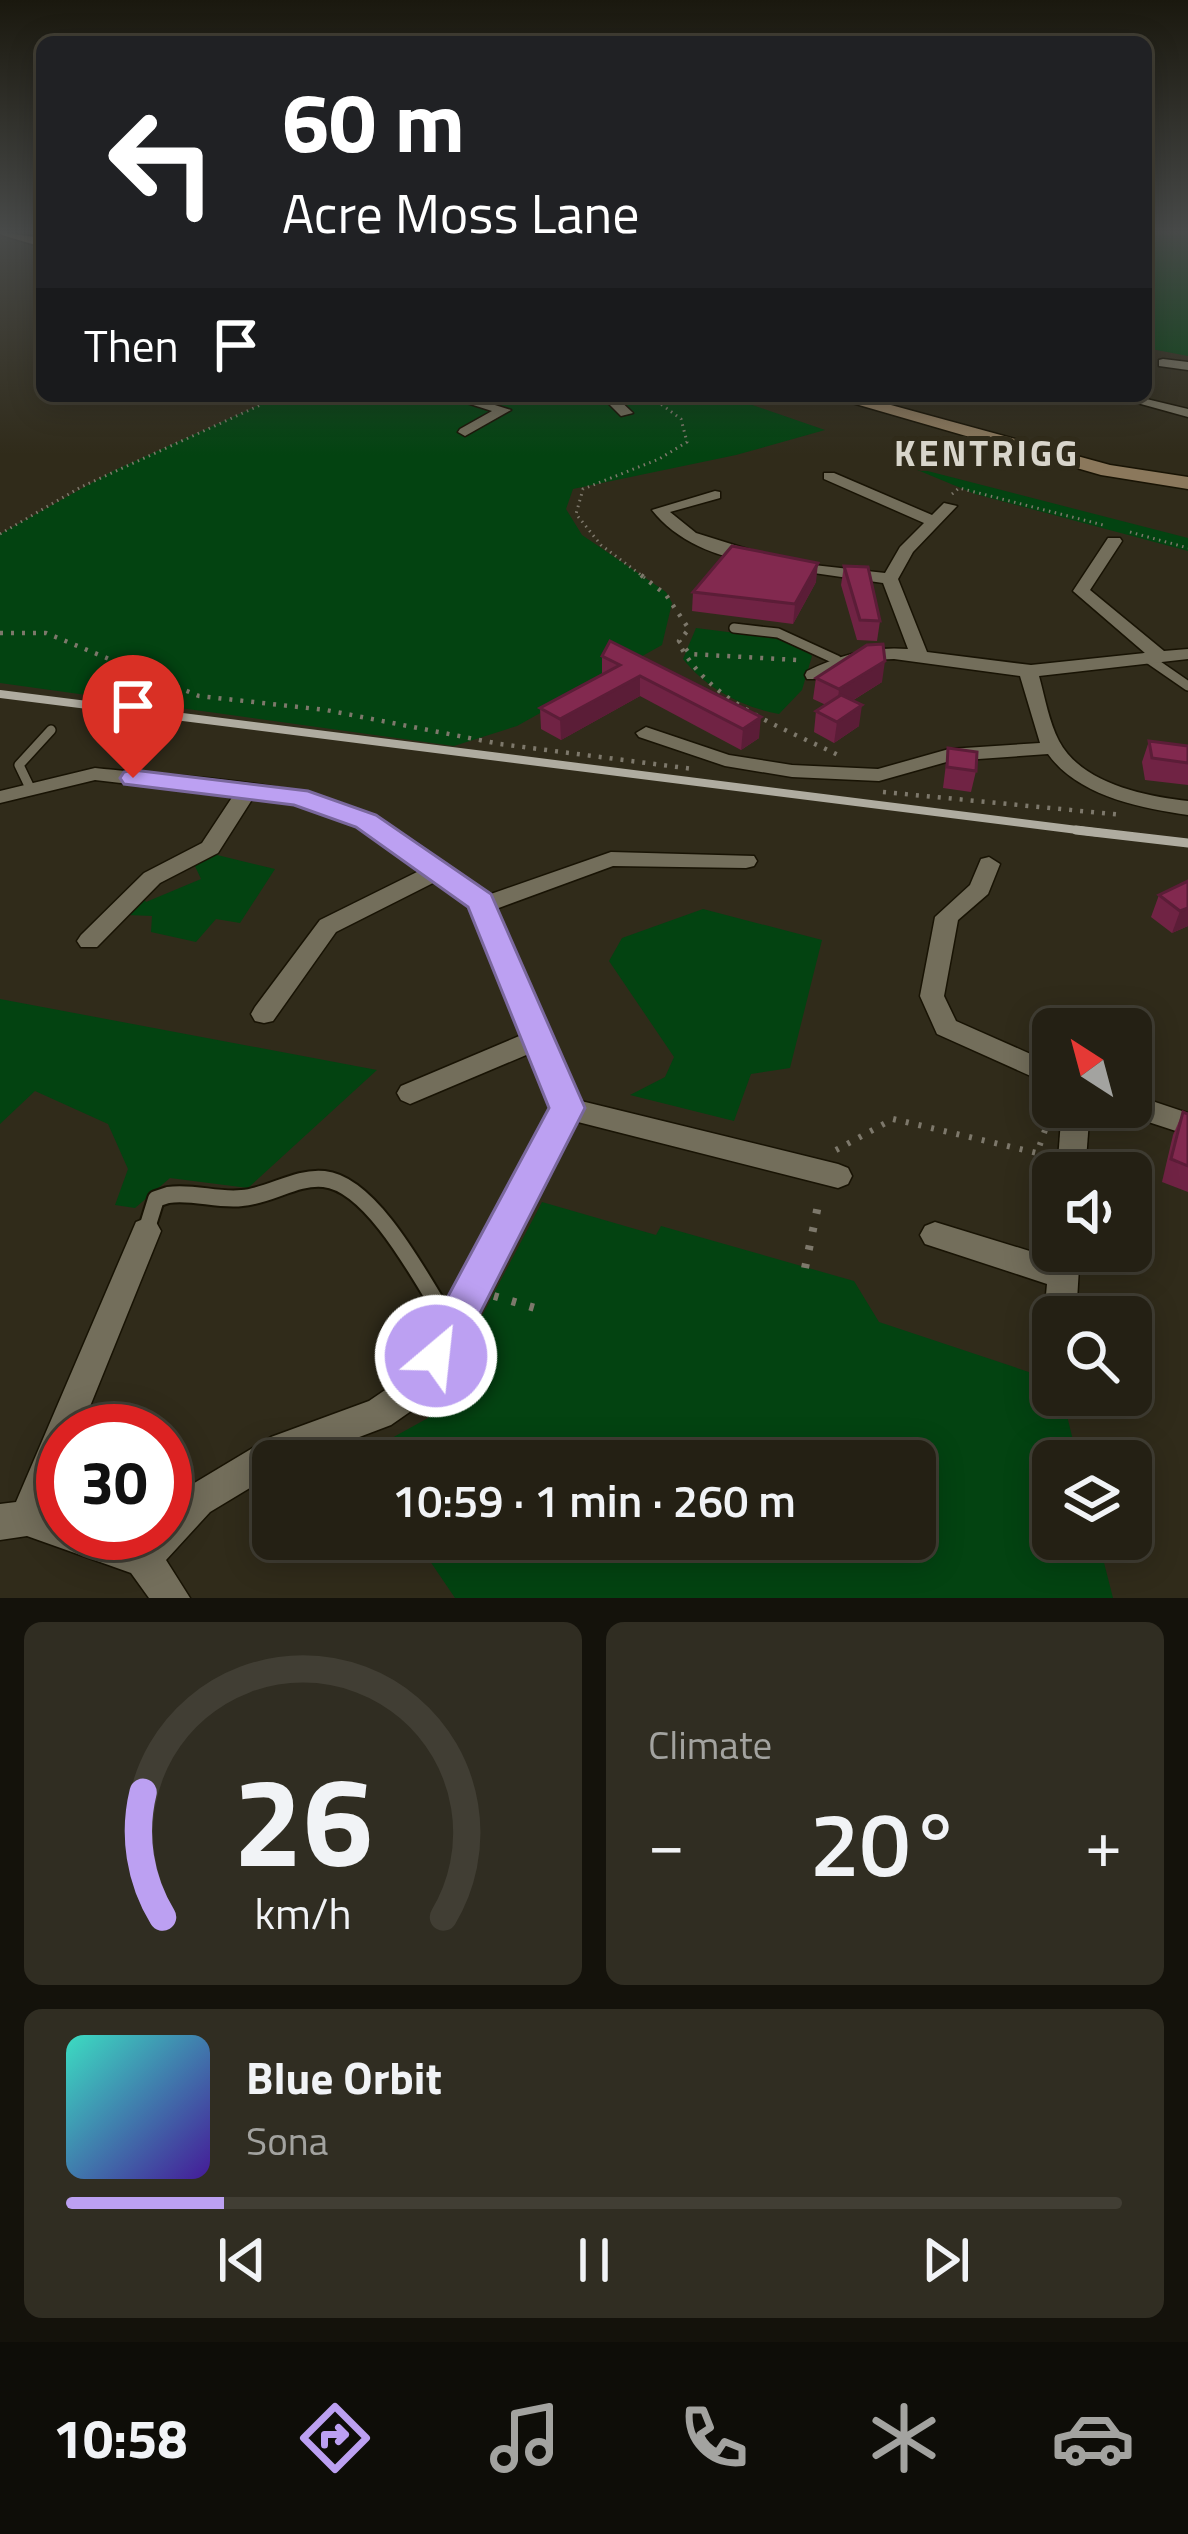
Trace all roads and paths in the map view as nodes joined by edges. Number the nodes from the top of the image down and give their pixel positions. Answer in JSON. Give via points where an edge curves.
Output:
{"nodes":[{"id":1,"x":1163,"y":363,"type":"dead end"},
{"id":2,"x":1188,"y":366,"type":"edge"},
{"id":3,"x":267,"y":402,"type":"edge"},
{"id":4,"x":474,"y":402,"type":"edge"},
{"id":5,"x":614,"y":402,"type":"edge"},
{"id":6,"x":659,"y":402,"type":"edge"},
{"id":7,"x":859,"y":402,"type":"edge"},
{"id":8,"x":1144,"y":402,"type":"edge"},
{"id":9,"x":1188,"y":412,"type":"edge"},
{"id":10,"x":626,"y":413,"type":"dead end"},
{"id":11,"x":465,"y":432,"type":"dead end"},
{"id":12,"x":829,"y":476,"type":"dead end"},
{"id":13,"x":1188,"y":483,"type":"edge"},
{"id":14,"x":715,"y":495,"type":"dead end"},
{"id":15,"x":949,"y":506,"type":"dead end"},
{"id":16,"x":908,"y":512,"type":"junction"},
{"id":17,"x":933,"y":521,"type":"junction"},
{"id":18,"x":0,"y":534,"type":"edge"},
{"id":19,"x":1114,"y":541,"type":"dead end"},
{"id":20,"x":1188,"y":548,"type":"edge"},
{"id":21,"x":890,"y":579,"type":"junction"},
{"id":22,"x":734,"y":628,"type":"dead end"},
{"id":23,"x":0,"y":633,"type":"edge"},
{"id":24,"x":682,"y":649,"type":"junction"},
{"id":25,"x":918,"y":652,"type":"junction"},
{"id":26,"x":1188,"y":654,"type":"edge"},
{"id":27,"x":1152,"y":657,"type":"junction"},
{"id":28,"x":836,"y":660,"type":"junction"},
{"id":29,"x":1028,"y":671,"type":"junction"},
{"id":30,"x":814,"y":675,"type":"edge"},
{"id":31,"x":1188,"y":686,"type":"edge"},
{"id":32,"x":51,"y":730,"type":"dead end"},
{"id":33,"x":646,"y":734,"type":"dead end"},
{"id":34,"x":1052,"y":748,"type":"junction"},
{"id":35,"x":848,"y":760,"type":"dead end"},
{"id":36,"x":701,"y":770,"type":"dead end"},
{"id":37,"x":248,"y":789,"type":"junction"},
{"id":38,"x":862,"y":789,"type":"dead end"},
{"id":39,"x":31,"y":790,"type":"junction"},
{"id":40,"x":0,"y":797,"type":"edge"},
{"id":41,"x":1188,"y":808,"type":"edge"},
{"id":42,"x":1128,"y":816,"type":"dead end"},
{"id":43,"x":746,"y":862,"type":"dead end"},
{"id":44,"x":989,"y":864,"type":"dead end"},
{"id":45,"x":440,"y":870,"type":"junction"},
{"id":46,"x":482,"y":905,"type":"junction"},
{"id":47,"x":88,"y":941,"type":"dead end"},
{"id":48,"x":264,"y":1014,"type":"dead end"},
{"id":49,"x":538,"y":1039,"type":"junction"},
{"id":50,"x":1032,"y":1066,"type":"edge"},
{"id":51,"x":410,"y":1094,"type":"dead end"},
{"id":52,"x":567,"y":1108,"type":"junction"},
{"id":53,"x":1152,"y":1112,"type":"edge"},
{"id":54,"x":1188,"y":1124,"type":"edge"},
{"id":55,"x":1044,"y":1128,"type":"edge"},
{"id":56,"x":822,"y":1172,"type":"junction"},
{"id":57,"x":146,"y":1231,"type":"joint"},
{"id":58,"x":935,"y":1235,"type":"dead end"},
{"id":59,"x":1032,"y":1256,"type":"edge"},
{"id":60,"x":805,"y":1268,"type":"dead end"},
{"id":61,"x":471,"y":1289,"type":"junction"},
{"id":62,"x":536,"y":1308,"type":"dead end"},
{"id":63,"x":452,"y":1328,"type":"junction"},
{"id":64,"x":74,"y":1404,"type":"edge"},
{"id":65,"x":36,"y":1480,"type":"edge"},
{"id":66,"x":192,"y":1506,"type":"edge"},
{"id":67,"x":14,"y":1520,"type":"edge"},
{"id":68,"x":144,"y":1560,"type":"edge"},
{"id":69,"x":172,"y":1598,"type":"edge"}],
"edges":[{"from":1,"to":2,"type":"street"},
{"from":3,"to":18,"type":"path","via":[[123,466]]},
{"from":4,"to":11,"type":"street","via":[[504,410]]},
{"from":5,"to":10,"type":"street"},
{"from":6,"to":24,"type":"path","via":[[682,418],[687,442],[583,489],[576,514],[584,531],[682,612],[689,629]]},
{"from":7,"to":13,"type":"street","via":[[1108,471]]},
{"from":8,"to":9,"type":"street"},
{"from":12,"to":16,"type":"street"},
{"from":14,"to":21,"type":"street","via":[[660,510],[722,549]]},
{"from":15,"to":17,"type":"street"},
{"from":16,"to":17,"type":"street"},
{"from":16,"to":20,"type":"path","via":[[935,512],[959,488]]},
{"from":17,"to":21,"type":"street"},
{"from":19,"to":27,"type":"street","via":[[1081,591]]},
{"from":21,"to":25,"type":"street"},
{"from":22,"to":28,"type":"lane","via":[[778,633]]},
{"from":23,"to":36,"type":"path","via":[[46,633],[199,696]]},
{"from":24,"to":28,"type":"path","via":[[731,660]]},
{"from":24,"to":35,"type":"path","via":[[712,687]]},
{"from":25,"to":28,"type":"street"},
{"from":25,"to":29,"type":"street"},
{"from":26,"to":27,"type":"street"},
{"from":27,"to":29,"type":"street"},
{"from":27,"to":31,"type":"lane"},
{"from":28,"to":30,"type":"street"},
{"from":29,"to":34,"type":"street"},
{"from":32,"to":39,"type":"lane","via":[[20,766]]},
{"from":33,"to":34,"type":"street","via":[[724,760],[879,775],[949,755]]},
{"from":34,"to":41,"type":"street","via":[[1111,791]]},
{"from":37,"to":39,"type":"street","via":[[95,774]]},
{"from":37,"to":45,"type":"street","via":[[366,821]]},
{"from":37,"to":47,"type":"street","via":[[210,848],[152,878]]},
{"from":38,"to":42,"type":"path"},
{"from":39,"to":40,"type":"street"},
{"from":43,"to":46,"type":"street","via":[[611,859]]},
{"from":44,"to":50,"type":"street","via":[[980,889],[947,917],[932,996],[946,1027]]},
{"from":45,"to":46,"type":"street"},
{"from":45,"to":48,"type":"street","via":[[328,926]]},
{"from":46,"to":49,"type":"street"},
{"from":49,"to":51,"type":"street"},
{"from":49,"to":52,"type":"street"},
{"from":52,"to":56,"type":"street"},
{"from":52,"to":61,"type":"street"},
{"from":53,"to":54,"type":"street"},
{"from":55,"to":56,"type":"path","via":[[1037,1154],[892,1119]]},
{"from":56,"to":60,"type":"path"},
{"from":57,"to":63,"type":"lane","via":[[156,1199],[170,1192],[244,1199],[330,1178],[364,1197]]},
{"from":57,"to":64,"type":"street"},
{"from":58,"to":59,"type":"street"},
{"from":61,"to":62,"type":"path"},
{"from":61,"to":63,"type":"street"},
{"from":63,"to":66,"type":"street","via":[[422,1384],[379,1414],[283,1449]]},
{"from":65,"to":67,"type":"street"},
{"from":68,"to":69,"type":"street"}]}
